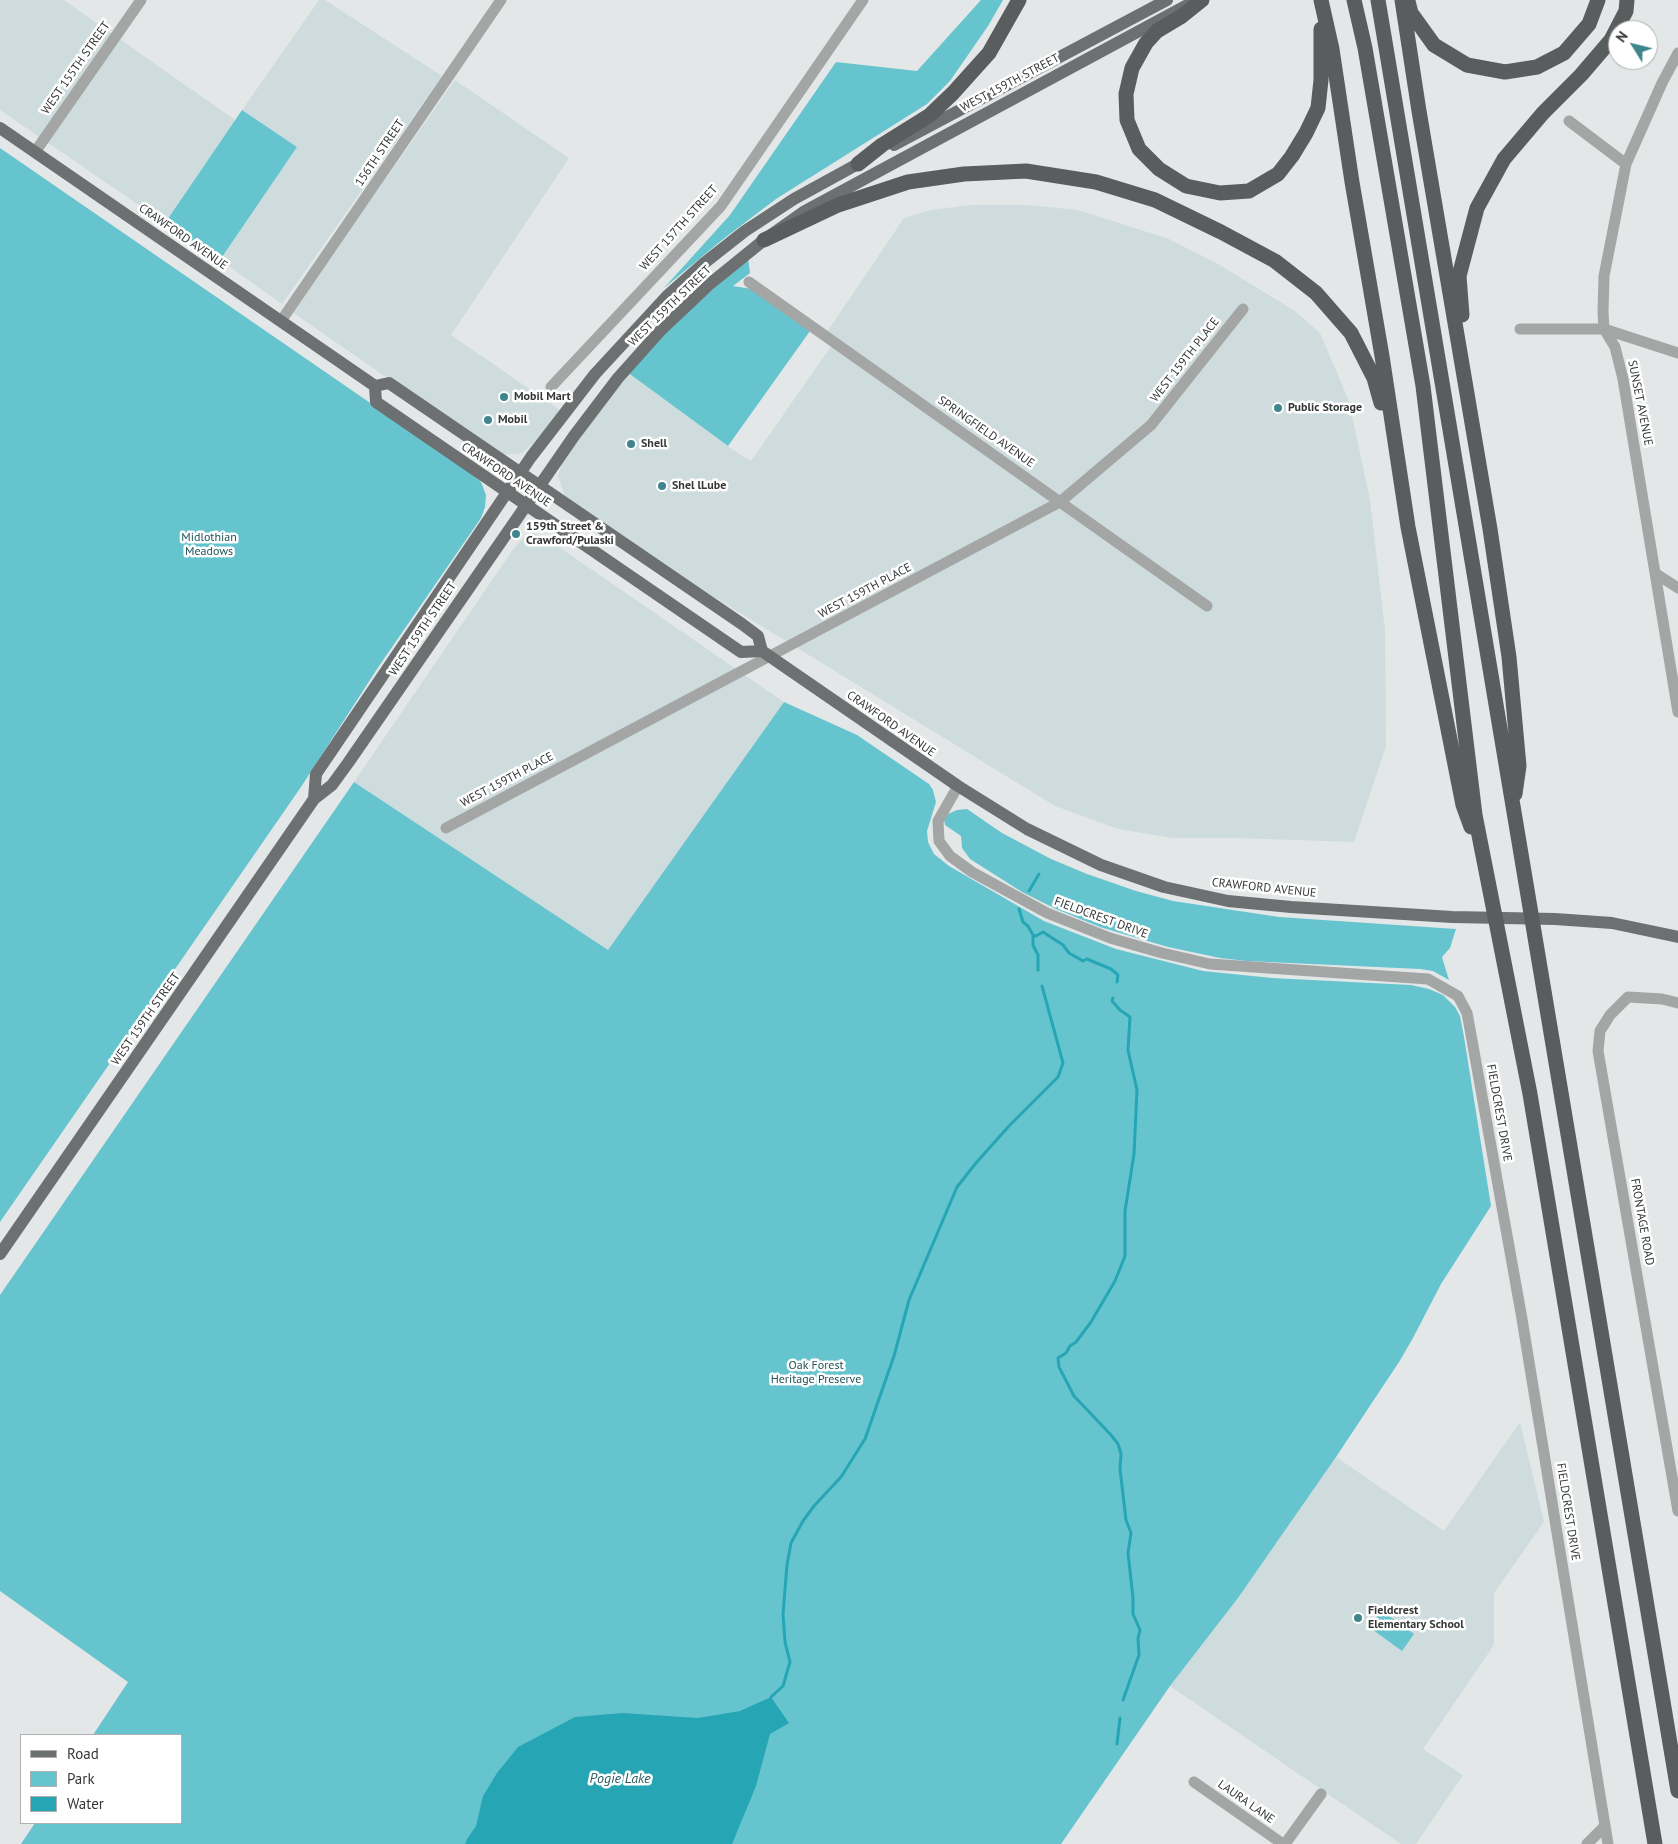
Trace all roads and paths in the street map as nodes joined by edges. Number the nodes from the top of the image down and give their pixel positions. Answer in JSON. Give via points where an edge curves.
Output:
{"nodes":[{"id":1,"x":140,"y":0,"type":"edge"},
{"id":2,"x":501,"y":0,"type":"edge"},
{"id":3,"x":863,"y":0,"type":"edge"},
{"id":4,"x":1019,"y":0,"type":"edge"},
{"id":5,"x":1167,"y":0,"type":"edge"},
{"id":6,"x":1197,"y":0,"type":"edge"},
{"id":7,"x":1202,"y":0,"type":"edge"},
{"id":8,"x":1321,"y":0,"type":"edge"},
{"id":9,"x":1354,"y":0,"type":"edge"},
{"id":10,"x":1378,"y":0,"type":"edge"},
{"id":11,"x":1402,"y":0,"type":"edge"},
{"id":12,"x":1408,"y":0,"type":"edge"},
{"id":13,"x":1598,"y":0,"type":"edge"},
{"id":14,"x":1628,"y":0,"type":"edge"},
{"id":15,"x":1678,"y":53,"type":"edge"},
{"id":16,"x":1570,"y":121,"type":"dead end"},
{"id":17,"x":0,"y":128,"type":"edge"},
{"id":18,"x":35,"y":152,"type":"junction"},
{"id":19,"x":858,"y":164,"type":"junction"},
{"id":20,"x":1626,"y":164,"type":"junction"},
{"id":21,"x":764,"y":240,"type":"junction"},
{"id":22,"x":749,"y":282,"type":"dead end"},
{"id":23,"x":1243,"y":309,"type":"dead end"},
{"id":24,"x":281,"y":322,"type":"junction"},
{"id":25,"x":1520,"y":328,"type":"dead end"},
{"id":26,"x":1604,"y":329,"type":"junction"},
{"id":27,"x":1678,"y":353,"type":"edge"},
{"id":28,"x":375,"y":386,"type":"junction"},
{"id":29,"x":551,"y":387,"type":"dead end"},
{"id":30,"x":1468,"y":399,"type":"junction"},
{"id":31,"x":521,"y":473,"type":"junction"},
{"id":32,"x":1401,"y":482,"type":"junction"},
{"id":33,"x":539,"y":485,"type":"junction"},
{"id":34,"x":507,"y":493,"type":"junction"},
{"id":35,"x":1060,"y":502,"type":"junction"},
{"id":36,"x":525,"y":506,"type":"junction"},
{"id":37,"x":1655,"y":573,"type":"junction"},
{"id":38,"x":1678,"y":588,"type":"edge"},
{"id":39,"x":1207,"y":606,"type":"dead end"},
{"id":40,"x":766,"y":653,"type":"junction"},
{"id":41,"x":1678,"y":712,"type":"edge"},
{"id":42,"x":958,"y":786,"type":"junction"},
{"id":43,"x":314,"y":799,"type":"junction"},
{"id":44,"x":1513,"y":812,"type":"junction"},
{"id":45,"x":446,"y":828,"type":"dead end"},
{"id":46,"x":1487,"y":872,"type":"junction"},
{"id":47,"x":1678,"y":937,"type":"edge"},
{"id":48,"x":1678,"y":1003,"type":"edge"},
{"id":49,"x":0,"y":1254,"type":"edge"},
{"id":50,"x":1678,"y":1511,"type":"edge"},
{"id":51,"x":1194,"y":1782,"type":"dead end"},
{"id":52,"x":1678,"y":1792,"type":"edge"},
{"id":53,"x":1321,"y":1794,"type":"dead end"},
{"id":54,"x":1605,"y":1826,"type":"junction"},
{"id":55,"x":1284,"y":1844,"type":"edge"},
{"id":56,"x":1587,"y":1844,"type":"edge"},
{"id":57,"x":1608,"y":1844,"type":"edge"},
{"id":58,"x":1655,"y":1844,"type":"edge"}],
"edges":[{"from":1,"to":18,"type":"street","name":"WEST 155TH STREET"},
{"from":2,"to":24,"type":"street","name":"156TH STREET"},
{"from":3,"to":29,"type":"street","name":"WEST 157TH STREET","via":[[721,206]]},
{"from":4,"to":19,"type":"highway","via":[[989,53],[953,93],[930,115]]},
{"from":5,"to":19,"type":"main road","name":"WEST 159TH STREET"},
{"from":6,"to":21,"type":"main road","name":"WEST 159TH STREET","via":[[838,191]]},
{"from":7,"to":8,"type":"highway","via":[[1157,31],[1138,55],[1126,94],[1127,120],[1139,149],[1160,169],[1186,186],[1220,193],[1249,191],[1278,174],[1306,134],[1318,108]]},
{"from":8,"to":32,"type":"highway","via":[[1332,49]]},
{"from":9,"to":46,"type":"highway","via":[[1366,48],[1423,386],[1475,815]]},
{"from":10,"to":44,"type":"highway"},
{"from":11,"to":30,"type":"highway"},
{"from":12,"to":13,"type":"highway","via":[[1411,13],[1434,45],[1466,65],[1505,72],[1537,67],[1564,53],[1589,24]]},
{"from":14,"to":30,"type":"highway","via":[[1611,40],[1504,159],[1477,208],[1459,276]]},
{"from":15,"to":20,"type":"street","name":"SUNSET AVENUE"},
{"from":16,"to":20,"type":"street"},
{"from":17,"to":18,"type":"main road","name":"CRAWFORD AVENUE"},
{"from":18,"to":24,"type":"main road","name":"CRAWFORD AVENUE"},
{"from":19,"to":31,"type":"main road","name":"WEST 159TH STREET","via":[[794,199],[745,231],[667,296],[595,374]]},
{"from":20,"to":26,"type":"street","name":"SUNSET AVENUE","via":[[1604,276]]},
{"from":21,"to":32,"type":"highway","via":[[838,205],[908,182],[964,174],[1026,171],[1096,182],[1155,200],[1275,261],[1316,294],[1351,333],[1374,378]]},
{"from":21,"to":33,"type":"main road","name":"WEST 159TH STREET","via":[[660,332],[618,378]]},
{"from":22,"to":35,"type":"street","name":"SPRINGFIELD AVENUE"},
{"from":23,"to":35,"type":"street","name":"WEST 159TH PLACE","via":[[1151,425]]},
{"from":24,"to":28,"type":"main road","name":"CRAWFORD AVENUE"},
{"from":25,"to":26,"type":"street"},
{"from":26,"to":27,"type":"street"},
{"from":26,"to":37,"type":"street","name":"SUNSET AVENUE","via":[[1615,347],[1623,379]]},
{"from":28,"to":31,"type":"main road","name":"CRAWFORD AVENUE","via":[[390,383]]},
{"from":28,"to":34,"type":"main road","name":"CRAWFORD AVENUE","via":[[376,402]]},
{"from":30,"to":44,"type":"highway","via":[[1509,658],[1519,766]]},
{"from":31,"to":33,"type":"main road","name":"CRAWFORD AVENUE"},
{"from":31,"to":34,"type":"main road","name":"WEST 159TH STREET"},
{"from":32,"to":46,"type":"highway","via":[[1463,805]]},
{"from":33,"to":36,"type":"main road","name":"WEST 159TH STREET"},
{"from":33,"to":40,"type":"main road","name":"CRAWFORD AVENUE","via":[[758,636]]},
{"from":34,"to":36,"type":"main road","name":"CRAWFORD AVENUE"},
{"from":34,"to":43,"type":"main road","name":"WEST 159TH STREET","via":[[316,774]]},
{"from":35,"to":39,"type":"street","name":"SPRINGFIELD AVENUE"},
{"from":35,"to":40,"type":"street","name":"WEST 159TH PLACE"},
{"from":36,"to":40,"type":"main road","name":"CRAWFORD AVENUE","via":[[741,652]]},
{"from":36,"to":43,"type":"main road","name":"WEST 159TH STREET","via":[[348,763],[332,785]]},
{"from":37,"to":38,"type":"street"},
{"from":37,"to":41,"type":"street","name":"SUNSET AVENUE"},
{"from":40,"to":42,"type":"main road","name":"CRAWFORD AVENUE"},
{"from":40,"to":45,"type":"street","name":"WEST 159TH PLACE"},
{"from":42,"to":47,"type":"main road","name":"CRAWFORD AVENUE","via":[[1027,829],[1101,865],[1164,887],[1228,901],[1452,917],[1612,923]]},
{"from":42,"to":54,"type":"street","name":"FIELDCREST DRIVE","via":[[938,821],[939,841],[950,856],[972,872],[1046,913],[1110,938],[1210,964],[1428,979],[1458,996],[1467,1013],[1472,1039]]},
{"from":43,"to":49,"type":"main road","name":"WEST 159TH STREET"},
{"from":44,"to":52,"type":"highway"},
{"from":46,"to":58,"type":"highway","via":[[1530,1094]]},
{"from":48,"to":50,"type":"street","name":"FRONTAGE ROAD","via":[[1662,998],[1628,997],[1610,1014],[1600,1031],[1598,1051]]},
{"from":51,"to":55,"type":"street","name":"LAURA LANE"},
{"from":53,"to":55,"type":"street"},
{"from":54,"to":56,"type":"street"},
{"from":54,"to":57,"type":"street","name":"FIELDCREST DRIVE"}]}
